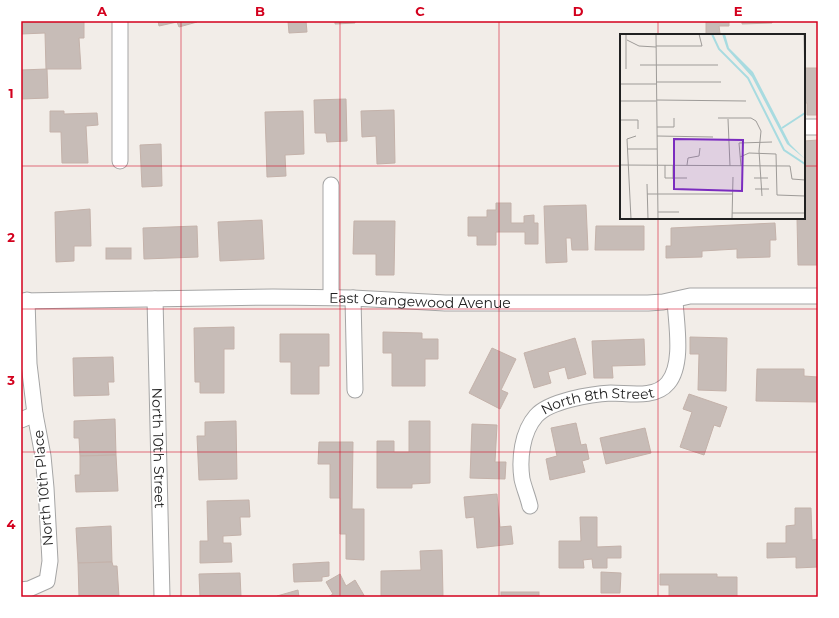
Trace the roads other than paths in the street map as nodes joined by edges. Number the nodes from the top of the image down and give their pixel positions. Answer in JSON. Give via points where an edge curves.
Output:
{"nodes":[{"id":1,"x":120,"y":21,"type":"edge"},
{"id":2,"x":805,"y":127,"type":"edge"},
{"id":3,"x":818,"y":128,"type":"edge"},
{"id":4,"x":120,"y":161,"type":"dead end"},
{"id":5,"x":331,"y":185,"type":"dead end"},
{"id":6,"x":818,"y":296,"type":"edge"},
{"id":7,"x":331,"y":297,"type":"junction"},
{"id":8,"x":353,"y":298,"type":"junction"},
{"id":9,"x":155,"y":299,"type":"junction"},
{"id":10,"x":24,"y":300,"type":"edge"},
{"id":11,"x":676,"y":300,"type":"junction"},
{"id":12,"x":355,"y":390,"type":"dead end"},
{"id":13,"x":35,"y":414,"type":"junction"},
{"id":14,"x":21,"y":420,"type":"edge"},
{"id":15,"x":530,"y":506,"type":"dead end"},
{"id":16,"x":21,"y":590,"type":"edge"},
{"id":17,"x":162,"y":597,"type":"edge"}],
"edges":[{"from":1,"to":4,"type":"street"},
{"from":2,"to":3,"type":"street"},
{"from":5,"to":7,"type":"street"},
{"from":6,"to":11,"type":"street","name":"East Orangewood Avenue","via":[[690,296]]},
{"from":7,"to":8,"type":"street","name":"East Orangewood Avenue"},
{"from":7,"to":9,"type":"street","name":"East Orangewood Avenue"},
{"from":8,"to":11,"type":"street","name":"East Orangewood Avenue","via":[[446,303],[648,303]]},
{"from":8,"to":12,"type":"street"},
{"from":9,"to":10,"type":"street","name":"East Orangewood Avenue"},
{"from":9,"to":17,"type":"street","name":"North 10th Street"},
{"from":10,"to":13,"type":"street","name":"North 10th Place"},
{"from":11,"to":15,"type":"street","name":"North 8th Street","via":[[678,356],[674,375],[668,384],[646,394],[586,395],[554,404],[537,415],[523,442],[521,458],[522,479]]},
{"from":13,"to":14,"type":"street"},
{"from":13,"to":16,"type":"street","name":"North 10th Place","via":[[43,456],[50,561],[47,581]]}]}
